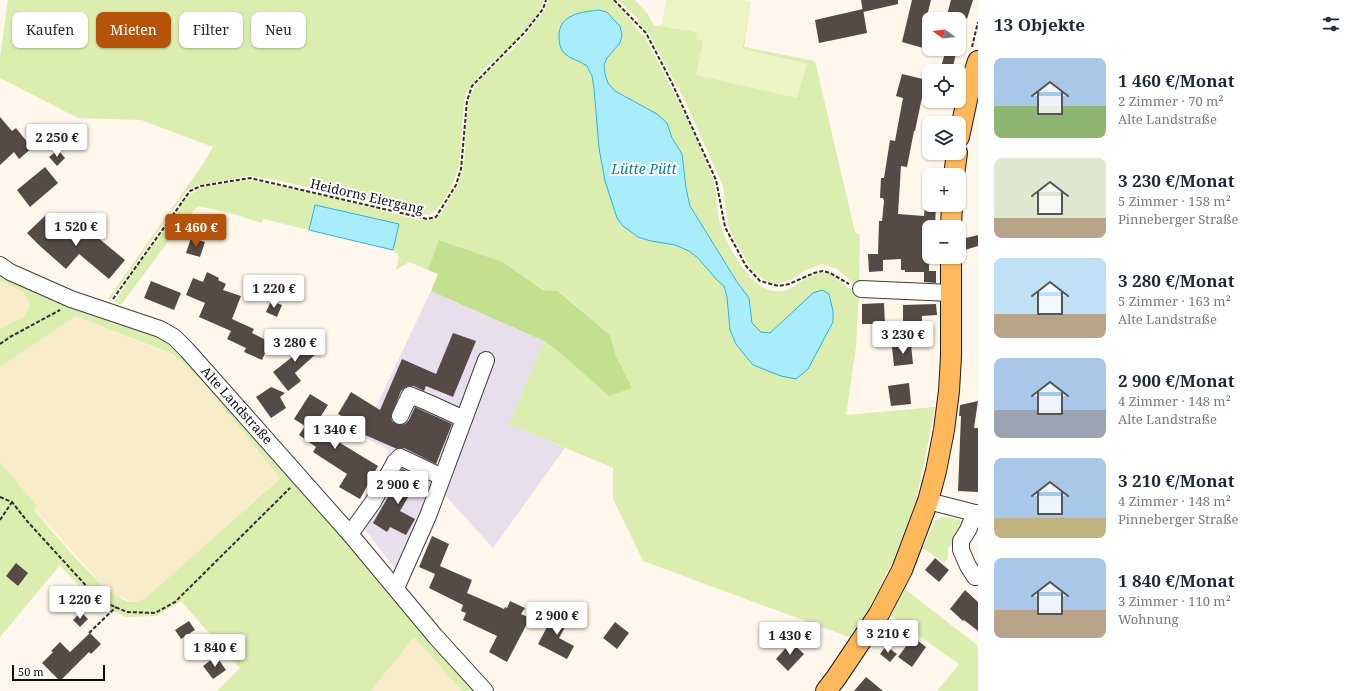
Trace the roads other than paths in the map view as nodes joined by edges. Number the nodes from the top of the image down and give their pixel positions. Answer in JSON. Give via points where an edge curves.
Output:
{"nodes":[{"id":1,"x":978,"y":61,"type":"edge"},
{"id":2,"x":964,"y":116,"type":"edge"},
{"id":3,"x":951,"y":264,"type":"edge"},
{"id":4,"x":0,"y":265,"type":"edge"},
{"id":5,"x":861,"y":289,"type":"road end"},
{"id":6,"x":951,"y":293,"type":"junction"},
{"id":7,"x":486,"y":360,"type":"dead end"},
{"id":8,"x":400,"y":416,"type":"dead end"},
{"id":9,"x":464,"y":419,"type":"junction"},
{"id":10,"x":442,"y":477,"type":"junction"},
{"id":11,"x":928,"y":501,"type":"junction"},
{"id":12,"x":977,"y":513,"type":"edge"},
{"id":13,"x":350,"y":534,"type":"junction"},
{"id":14,"x":975,"y":577,"type":"dead end"},
{"id":15,"x":396,"y":588,"type":"junction"},
{"id":16,"x":485,"y":691,"type":"edge"},
{"id":17,"x":826,"y":691,"type":"edge"}],
"edges":[{"from":1,"to":2,"type":"main road"},
{"from":3,"to":6,"type":"main road"},
{"from":4,"to":13,"type":"street","name":"Alte Landstraße","via":[[10,272],[72,299],[160,329],[174,337]]},
{"from":5,"to":6,"type":"street"},
{"from":6,"to":11,"type":"main road","via":[[949,391],[944,430]]},
{"from":7,"to":9,"type":"street"},
{"from":8,"to":9,"type":"street","via":[[410,395]]},
{"from":9,"to":10,"type":"street"},
{"from":10,"to":13,"type":"street","via":[[400,457],[394,462],[373,502]]},
{"from":10,"to":15,"type":"street"},
{"from":11,"to":12,"type":"street"},
{"from":11,"to":17,"type":"main road","via":[[902,570],[882,608]]},
{"from":12,"to":14,"type":"street","via":[[961,541],[961,550]]},
{"from":13,"to":15,"type":"street","name":"Alte Landstraße"},
{"from":15,"to":16,"type":"street","name":"Alte Landstraße"}]}
